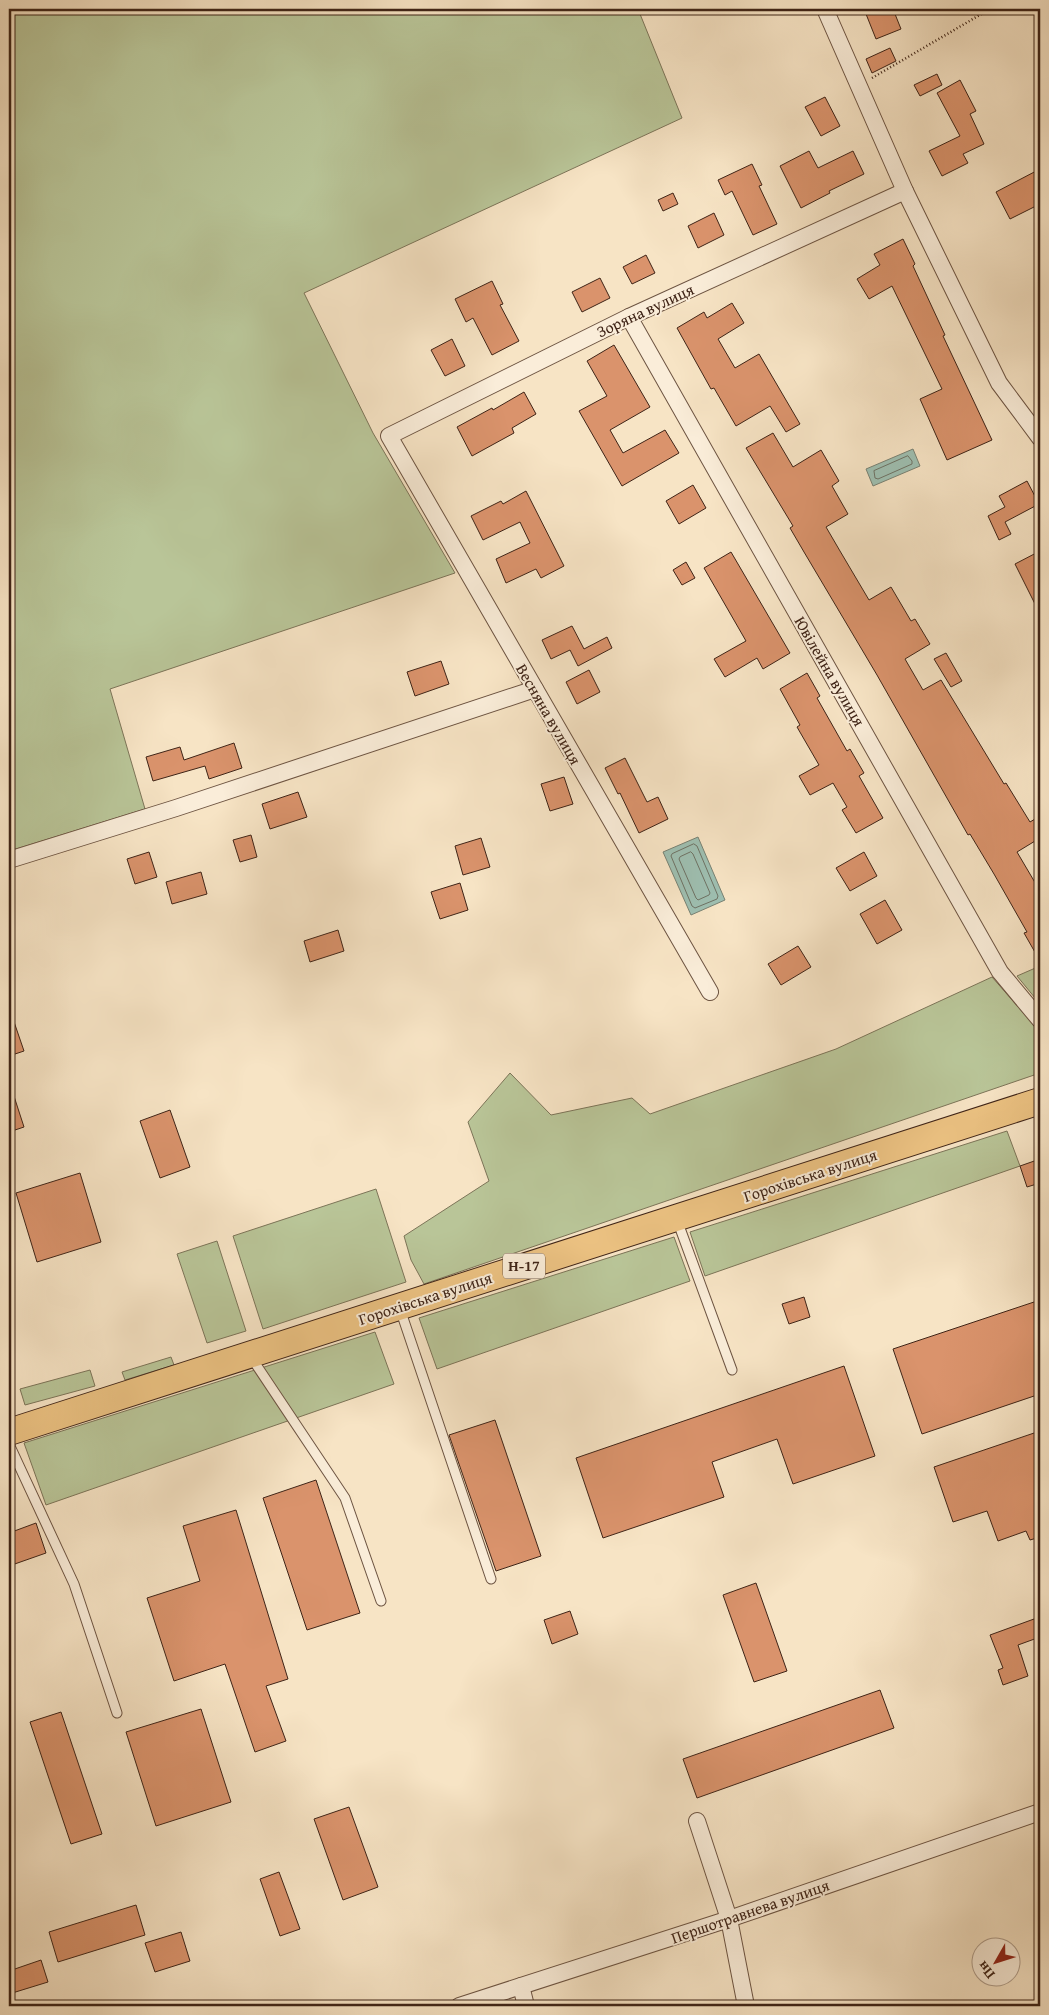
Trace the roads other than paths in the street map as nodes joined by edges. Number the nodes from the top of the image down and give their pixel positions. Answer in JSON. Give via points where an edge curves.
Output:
{"nodes":[{"id":1,"x":825,"y":9,"type":"edge"},
{"id":2,"x":905,"y":191,"type":"junction"},
{"id":3,"x":629,"y":317,"type":"junction"},
{"id":4,"x":388,"y":436,"type":"joint"},
{"id":5,"x":1040,"y":438,"type":"edge"},
{"id":6,"x":535,"y":689,"type":"junction"},
{"id":7,"x":9,"y":860,"type":"edge"},
{"id":8,"x":710,"y":992,"type":"dead end"},
{"id":9,"x":1040,"y":1020,"type":"edge"},
{"id":10,"x":1040,"y":1101,"type":"edge"},
{"id":11,"x":676,"y":1218,"type":"junction"},
{"id":12,"x":399,"y":1306,"type":"junction"},
{"id":13,"x":249,"y":1355,"type":"junction"},
{"id":14,"x":732,"y":1370,"type":"dead end"},
{"id":15,"x":9,"y":1432,"type":"edge"},
{"id":16,"x":9,"y":1444,"type":"edge"},
{"id":17,"x":492,"y":1579,"type":"dead end"},
{"id":18,"x":381,"y":1601,"type":"dead end"},
{"id":19,"x":117,"y":1713,"type":"dead end"},
{"id":20,"x":1040,"y":1812,"type":"edge"},
{"id":21,"x":697,"y":1821,"type":"dead end"},
{"id":22,"x":729,"y":1919,"type":"junction"},
{"id":23,"x":521,"y":1986,"type":"junction"},
{"id":24,"x":459,"y":2006,"type":"edge"},
{"id":25,"x":526,"y":2006,"type":"edge"},
{"id":26,"x":746,"y":2006,"type":"edge"}],
"edges":[{"from":1,"to":2,"type":"street"},
{"from":2,"to":3,"type":"street","name":"Зоряна вулиця"},
{"from":2,"to":5,"type":"street","via":[[999,384]]},
{"from":3,"to":4,"type":"street","name":"Зоряна вулиця"},
{"from":3,"to":9,"type":"street","name":"Ювілейна вулиця","via":[[1000,972]]},
{"from":4,"to":6,"type":"street","name":"Весняна вулиця"},
{"from":6,"to":7,"type":"street"},
{"from":6,"to":8,"type":"street","name":"Весняна вулиця"},
{"from":10,"to":11,"type":"main road","name":"Горохівська вулиця","number":"Н-17"},
{"from":11,"to":12,"type":"main road","name":"Горохівська вулиця","number":"Н-17"},
{"from":11,"to":14,"type":"lane"},
{"from":12,"to":13,"type":"main road","name":"Горохівська вулиця","number":"Н-17"},
{"from":12,"to":17,"type":"lane"},
{"from":13,"to":15,"type":"main road","name":"Горохівська вулиця","number":"Н-17"},
{"from":13,"to":18,"type":"lane","via":[[345,1498]]},
{"from":16,"to":19,"type":"lane","via":[[74,1584]]},
{"from":20,"to":22,"type":"street","name":"Першотравнева вулиця"},
{"from":21,"to":22,"type":"street"},
{"from":22,"to":23,"type":"street","name":"Першотравнева вулиця"},
{"from":22,"to":26,"type":"street"},
{"from":23,"to":24,"type":"street","name":"Першотравнева вулиця"},
{"from":23,"to":25,"type":"street"}]}
